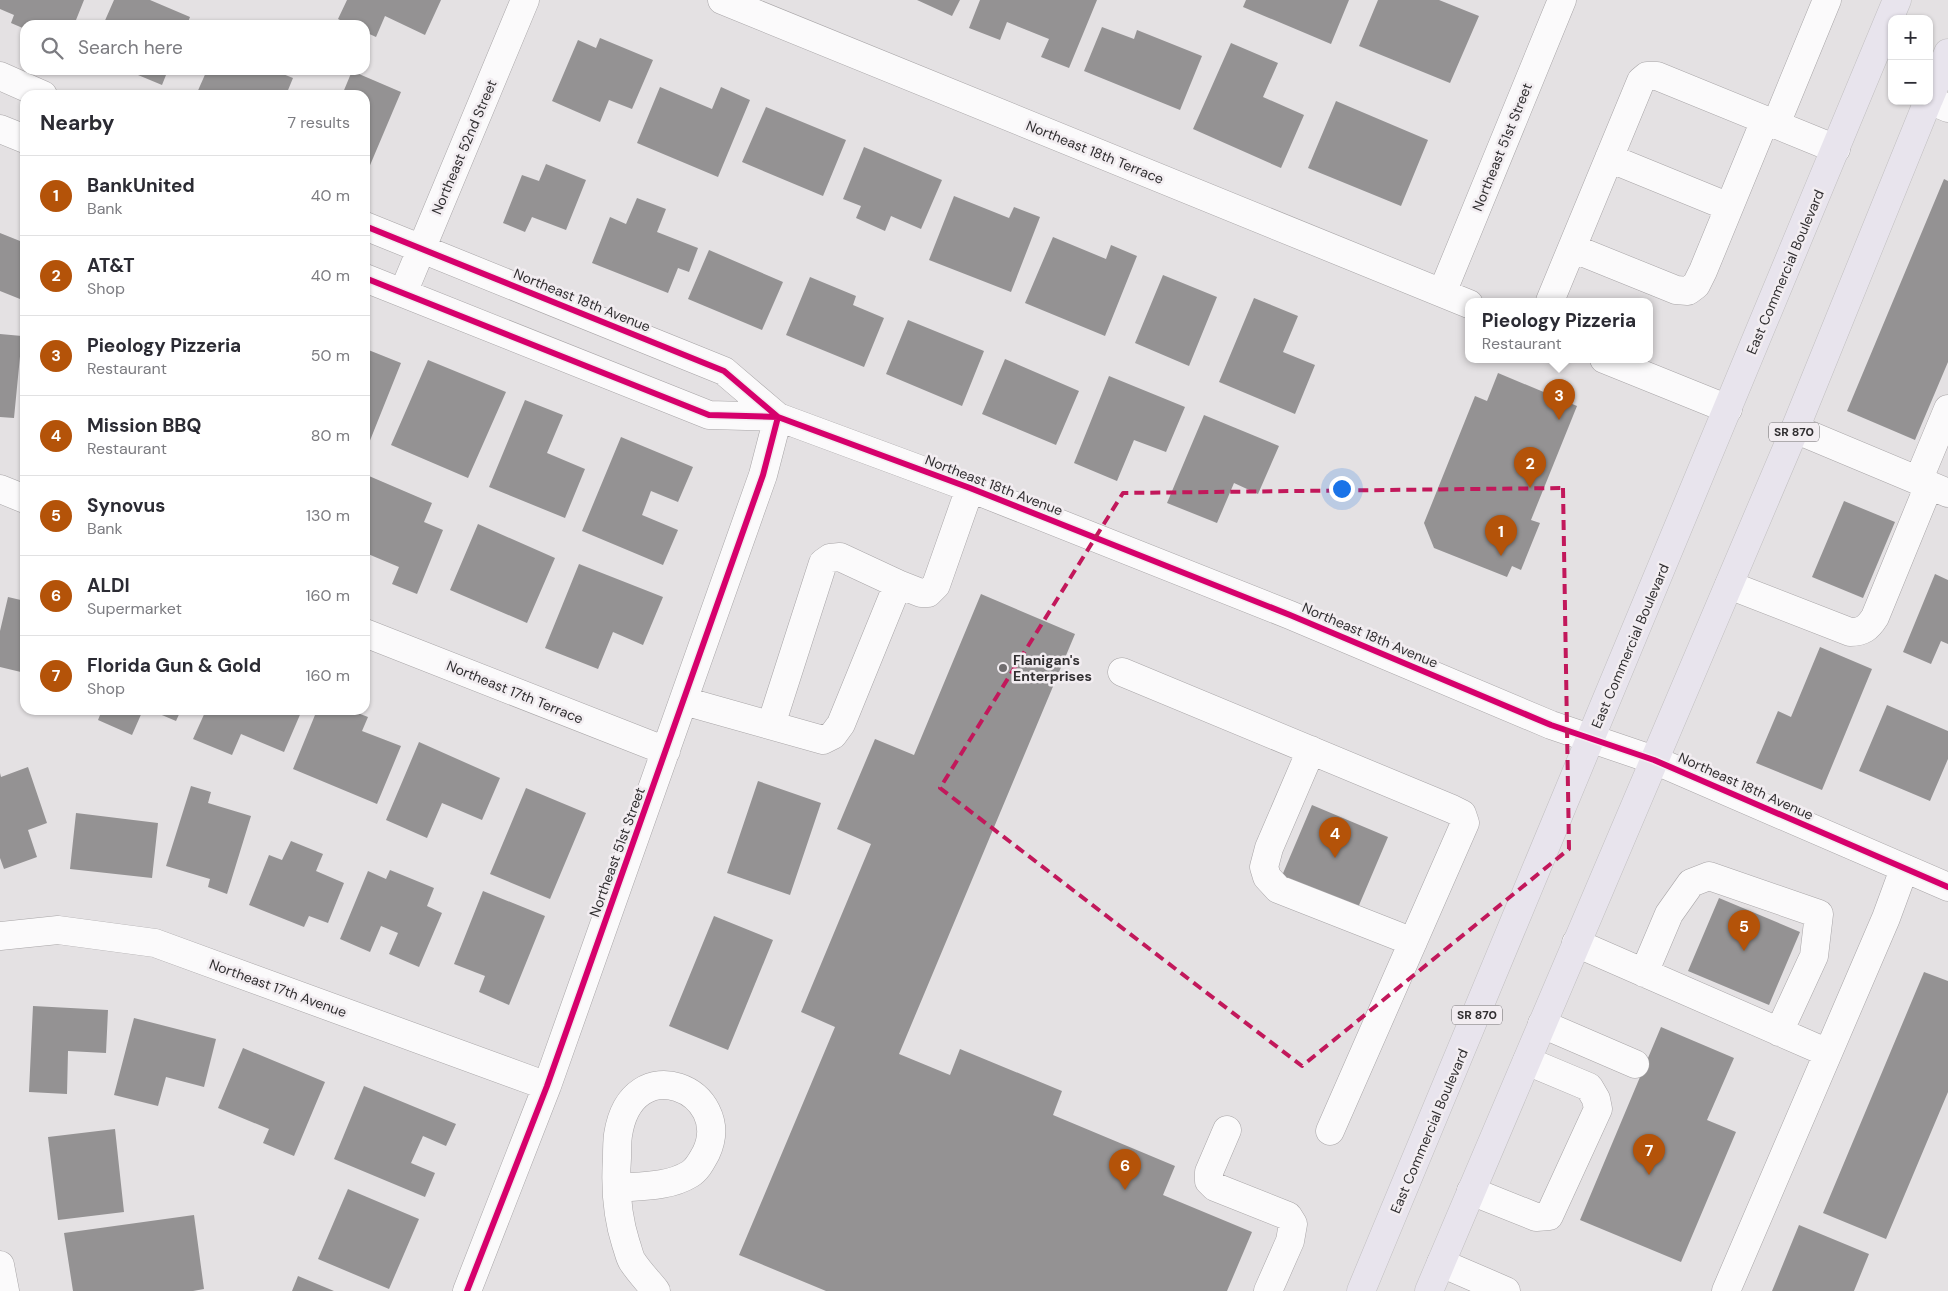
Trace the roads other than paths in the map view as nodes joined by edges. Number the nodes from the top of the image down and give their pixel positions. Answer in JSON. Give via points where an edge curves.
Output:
{"nodes":[{"id":1,"x":525,"y":0,"type":"edge"},
{"id":2,"x":722,"y":0,"type":"edge"},
{"id":3,"x":1562,"y":0,"type":"edge"},
{"id":4,"x":1827,"y":0,"type":"edge"},
{"id":5,"x":1897,"y":0,"type":"edge"},
{"id":6,"x":1948,"y":53,"type":"edge"},
{"id":7,"x":0,"y":76,"type":"edge"},
{"id":8,"x":31,"y":90,"type":"edge"},
{"id":9,"x":1933,"y":90,"type":"edge"},
{"id":10,"x":1933,"y":102,"type":"edge"},
{"id":11,"x":1927,"y":105,"type":"edge"},
{"id":12,"x":1948,"y":108,"type":"edge"},
{"id":13,"x":1771,"y":122,"type":"junction"},
{"id":14,"x":0,"y":129,"type":"edge"},
{"id":15,"x":20,"y":137,"type":"edge"},
{"id":16,"x":1836,"y":148,"type":"junction"},
{"id":17,"x":1609,"y":158,"type":"junction"},
{"id":18,"x":1729,"y":207,"type":"junction"},
{"id":19,"x":370,"y":228,"type":"edge"},
{"id":20,"x":1572,"y":248,"type":"junction"},
{"id":21,"x":422,"y":249,"type":"junction"},
{"id":22,"x":370,"y":280,"type":"edge"},
{"id":23,"x":403,"y":293,"type":"junction"},
{"id":24,"x":1442,"y":293,"type":"junction"},
{"id":25,"x":1551,"y":298,"type":"edge"},
{"id":26,"x":1465,"y":302,"type":"edge"},
{"id":27,"x":1614,"y":363,"type":"edge"},
{"id":28,"x":1728,"y":409,"type":"junction"},
{"id":29,"x":1948,"y":409,"type":"edge"},
{"id":30,"x":778,"y":416,"type":"junction"},
{"id":31,"x":1795,"y":430,"type":"junction"},
{"id":32,"x":1932,"y":486,"type":"edge"},
{"id":33,"x":970,"y":488,"type":"junction"},
{"id":34,"x":0,"y":489,"type":"edge"},
{"id":35,"x":20,"y":497,"type":"edge"},
{"id":36,"x":898,"y":584,"type":"junction"},
{"id":37,"x":1729,"y":585,"type":"junction"},
{"id":38,"x":370,"y":635,"type":"edge"},
{"id":39,"x":1122,"y":672,"type":"dead end"},
{"id":40,"x":684,"y":701,"type":"junction"},
{"id":41,"x":771,"y":725,"type":"junction"},
{"id":42,"x":1591,"y":738,"type":"junction"},
{"id":43,"x":1311,"y":750,"type":"junction"},
{"id":44,"x":666,"y":751,"type":"junction"},
{"id":45,"x":1654,"y":760,"type":"junction"},
{"id":46,"x":1904,"y":869,"type":"junction"},
{"id":47,"x":1948,"y":887,"type":"edge"},
{"id":48,"x":0,"y":936,"type":"edge"},
{"id":49,"x":1413,"y":942,"type":"junction"},
{"id":50,"x":1576,"y":944,"type":"junction"},
{"id":51,"x":1644,"y":973,"type":"junction"},
{"id":52,"x":1542,"y":1024,"type":"junction"},
{"id":53,"x":1779,"y":1032,"type":"junction"},
{"id":54,"x":1828,"y":1053,"type":"junction"},
{"id":55,"x":1526,"y":1060,"type":"junction"},
{"id":56,"x":1635,"y":1064,"type":"dead end"},
{"id":57,"x":547,"y":1086,"type":"junction"},
{"id":58,"x":1227,"y":1130,"type":"dead end"},
{"id":59,"x":1330,"y":1131,"type":"dead end"},
{"id":60,"x":617,"y":1188,"type":"dead end"},
{"id":61,"x":1471,"y":1191,"type":"junction"},
{"id":62,"x":1441,"y":1263,"type":"junction"},
{"id":63,"x":0,"y":1265,"type":"edge"},
{"id":64,"x":5,"y":1291,"type":"edge"},
{"id":65,"x":467,"y":1291,"type":"edge"},
{"id":66,"x":656,"y":1291,"type":"edge"},
{"id":67,"x":1268,"y":1291,"type":"edge"},
{"id":68,"x":1362,"y":1291,"type":"edge"},
{"id":69,"x":1429,"y":1291,"type":"edge"},
{"id":70,"x":1506,"y":1291,"type":"edge"},
{"id":71,"x":1726,"y":1291,"type":"edge"}],
"edges":[{"from":1,"to":21,"type":"street","name":"Northeast 52nd Street"},
{"from":2,"to":24,"type":"street","name":"Northeast 18th Terrace"},
{"from":3,"to":24,"type":"street","name":"Northeast 51st Street"},
{"from":4,"to":13,"type":"street"},
{"from":5,"to":16,"type":"main road","name":"East Commercial Boulevard","number":"SR 870"},
{"from":6,"to":9,"type":"main road","number":"SR 870"},
{"from":7,"to":8,"type":"street"},
{"from":10,"to":12,"type":"street"},
{"from":11,"to":31,"type":"main road","number":"SR 870"},
{"from":13,"to":16,"type":"street"},
{"from":13,"to":17,"type":"street","via":[[1657,76],[1647,76],[1641,81]]},
{"from":13,"to":18,"type":"street"},
{"from":14,"to":15,"type":"street"},
{"from":16,"to":28,"type":"main road","name":"East Commercial Boulevard","number":"SR 870"},
{"from":17,"to":18,"type":"street"},
{"from":17,"to":20,"type":"street"},
{"from":18,"to":20,"type":"street","via":[[1696,285],[1688,291],[1676,290]]},
{"from":19,"to":21,"type":"street","name":"Northeast 18th Avenue"},
{"from":20,"to":25,"type":"street"},
{"from":21,"to":23,"type":"street","name":"Northeast 52nd Street"},
{"from":21,"to":30,"type":"street","name":"Northeast 18th Avenue","via":[[724,371]]},
{"from":22,"to":23,"type":"street","name":"Northeast 18th Avenue"},
{"from":23,"to":30,"type":"street","name":"Northeast 18th Avenue","via":[[709,415]]},
{"from":24,"to":26,"type":"street","name":"Northeast 18th Terrace"},
{"from":27,"to":28,"type":"street"},
{"from":28,"to":42,"type":"main road","name":"East Commercial Boulevard","number":"SR 870"},
{"from":29,"to":32,"type":"street"},
{"from":30,"to":33,"type":"street","name":"Northeast 18th Avenue"},
{"from":30,"to":40,"type":"street","name":"Northeast 51st Street","via":[[763,475]]},
{"from":31,"to":32,"type":"street"},
{"from":31,"to":37,"type":"main road","number":"SR 870"},
{"from":32,"to":37,"type":"street","via":[[1875,617],[1861,632],[1850,632]]},
{"from":33,"to":36,"type":"street","via":[[936,586],[928,594]]},
{"from":33,"to":42,"type":"street","name":"Northeast 18th Avenue","via":[[1290,615],[1551,725]]},
{"from":34,"to":35,"type":"street"},
{"from":36,"to":41,"type":"street","via":[[841,724],[833,735],[823,740]]},
{"from":36,"to":41,"type":"street","via":[[840,557],[823,563]]},
{"from":37,"to":45,"type":"main road","number":"SR 870"},
{"from":38,"to":44,"type":"street","name":"Northeast 17th Terrace"},
{"from":39,"to":43,"type":"street"},
{"from":40,"to":41,"type":"street"},
{"from":40,"to":44,"type":"street","name":"Northeast 51st Street"},
{"from":42,"to":45,"type":"street","name":"Northeast 18th Avenue"},
{"from":42,"to":68,"type":"main road","name":"East Commercial Boulevard","number":"SR 870"},
{"from":43,"to":49,"type":"street","via":[[1269,848],[1264,867],[1268,877],[1278,889]]},
{"from":43,"to":49,"type":"street","via":[[1462,814],[1465,824]]},
{"from":44,"to":57,"type":"street","name":"Northeast 51st Street"},
{"from":45,"to":46,"type":"street","name":"Northeast 18th Avenue"},
{"from":45,"to":50,"type":"main road","number":"SR 870"},
{"from":46,"to":47,"type":"street","name":"Northeast 18th Avenue"},
{"from":46,"to":54,"type":"street"},
{"from":48,"to":57,"type":"street","name":"Northeast 17th Avenue","via":[[58,930],[155,943]]},
{"from":49,"to":59,"type":"street"},
{"from":50,"to":51,"type":"street"},
{"from":50,"to":52,"type":"main road","number":"SR 870"},
{"from":51,"to":53,"type":"street"},
{"from":51,"to":53,"type":"street","via":[[1669,914],[1691,883],[1709,876],[1820,914],[1814,956]]},
{"from":52,"to":55,"type":"main road","number":"SR 870"},
{"from":52,"to":56,"type":"street"},
{"from":53,"to":54,"type":"street"},
{"from":54,"to":71,"type":"street"},
{"from":55,"to":61,"type":"main road","number":"SR 870"},
{"from":55,"to":61,"type":"street","via":[[1589,1087],[1598,1109],[1549,1216],[1536,1217]]},
{"from":57,"to":65,"type":"street","name":"Northeast 51st Street"},
{"from":58,"to":67,"type":"street","via":[[1209,1172],[1209,1181],[1215,1188],[1288,1216],[1293,1224],[1290,1241]]},
{"from":60,"to":66,"type":"street","via":[[619,1223],[632,1261]]},
{"from":61,"to":62,"type":"main road","number":"SR 870"},
{"from":62,"to":69,"type":"main road","number":"SR 870"},
{"from":62,"to":70,"type":"street"},
{"from":63,"to":64,"type":"street"}]}
